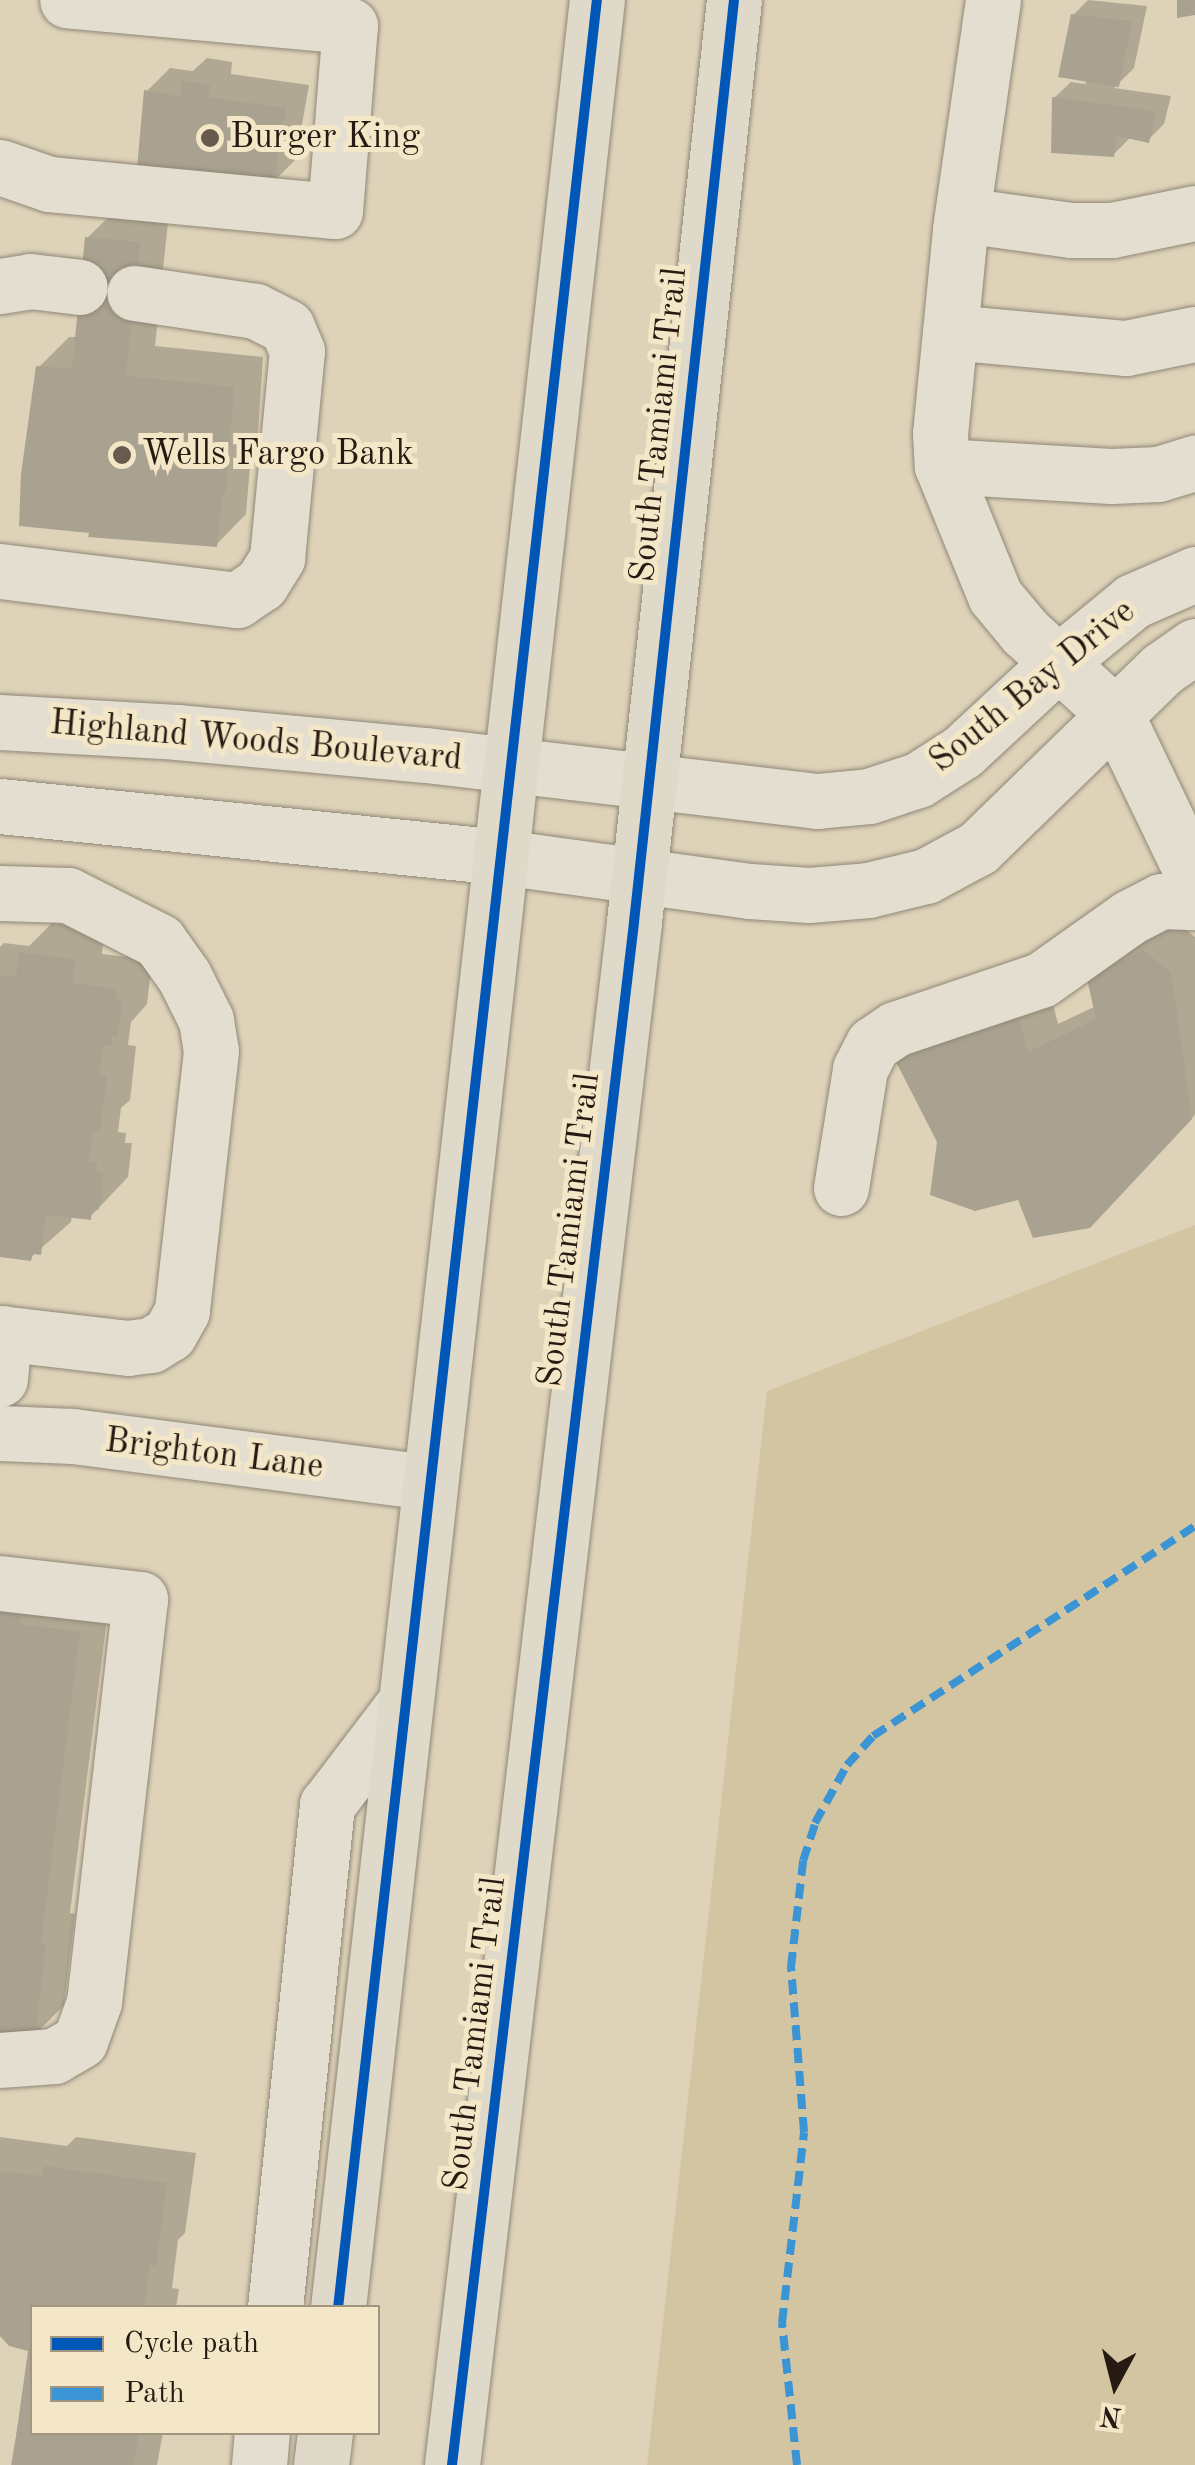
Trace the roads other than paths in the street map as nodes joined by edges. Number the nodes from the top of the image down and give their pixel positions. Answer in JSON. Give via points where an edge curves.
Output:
{"nodes":[{"id":1,"x":67,"y":0,"type":"edge"},
{"id":2,"x":597,"y":0,"type":"edge"},
{"id":3,"x":734,"y":0,"type":"edge"},
{"id":4,"x":993,"y":0,"type":"edge"},
{"id":5,"x":0,"y":167,"type":"edge"},
{"id":6,"x":1195,"y":212,"type":"edge"},
{"id":7,"x":963,"y":215,"type":"junction"},
{"id":8,"x":0,"y":286,"type":"edge"},
{"id":9,"x":80,"y":288,"type":"dead end"},
{"id":10,"x":134,"y":294,"type":"dead end"},
{"id":11,"x":950,"y":332,"type":"junction"},
{"id":12,"x":1195,"y":334,"type":"edge"},
{"id":13,"x":1195,"y":463,"type":"edge"},
{"id":14,"x":942,"y":466,"type":"junction"},
{"id":15,"x":0,"y":571,"type":"edge"},
{"id":16,"x":1195,"y":574,"type":"edge"},
{"id":17,"x":1195,"y":646,"type":"edge"},
{"id":18,"x":1060,"y":660,"type":"junction"},
{"id":19,"x":1116,"y":715,"type":"junction"},
{"id":20,"x":0,"y":722,"type":"edge"},
{"id":21,"x":513,"y":763,"type":"junction"},
{"id":22,"x":649,"y":778,"type":"junction"},
{"id":23,"x":0,"y":806,"type":"edge"},
{"id":24,"x":500,"y":857,"type":"junction"},
{"id":25,"x":639,"y":876,"type":"junction"},
{"id":26,"x":1195,"y":879,"type":"edge"},
{"id":27,"x":0,"y":893,"type":"edge"},
{"id":28,"x":1195,"y":902,"type":"edge"},
{"id":29,"x":841,"y":1188,"type":"dead end"},
{"id":30,"x":2,"y":1348,"type":"edge"},
{"id":31,"x":0,"y":1434,"type":"edge"},
{"id":32,"x":428,"y":1482,"type":"junction"},
{"id":33,"x":0,"y":1583,"type":"edge"},
{"id":34,"x":404,"y":1704,"type":"junction"},
{"id":35,"x":0,"y":2060,"type":"edge"},
{"id":36,"x":276,"y":2305,"type":"edge"},
{"id":37,"x":338,"y":2305,"type":"edge"},
{"id":38,"x":262,"y":2435,"type":"edge"},
{"id":39,"x":325,"y":2435,"type":"edge"},
{"id":40,"x":259,"y":2465,"type":"edge"},
{"id":41,"x":322,"y":2465,"type":"edge"},
{"id":42,"x":452,"y":2465,"type":"edge"}],
"edges":[{"from":1,"to":5,"type":"street","via":[[350,26],[335,211],[49,184]]},
{"from":2,"to":21,"type":"main road"},
{"from":3,"to":22,"type":"main road","name":"South Tamiami Trail"},
{"from":4,"to":7,"type":"street"},
{"from":6,"to":7,"type":"street","via":[[1112,230]]},
{"from":7,"to":11,"type":"street"},
{"from":8,"to":9,"type":"street"},
{"from":10,"to":15,"type":"street","via":[[255,311],[287,327],[297,350],[277,558],[260,584],[238,600]]},
{"from":11,"to":12,"type":"street","via":[[1126,348]]},
{"from":11,"to":14,"type":"street"},
{"from":13,"to":14,"type":"street","via":[[1158,474],[1111,476]]},
{"from":14,"to":18,"type":"street","via":[[995,596],[1024,632]]},
{"from":16,"to":18,"type":"street","name":"South Bay Drive","via":[[1133,601]]},
{"from":17,"to":19,"type":"street","name":"South Bay Drive"},
{"from":18,"to":19,"type":"street"},
{"from":18,"to":22,"type":"street","name":"South Bay Drive","via":[[962,752],[918,780],[869,796],[816,801]]},
{"from":19,"to":25,"type":"street","name":"South Bay Drive","via":[[978,848],[926,876],[868,890],[809,894]]},
{"from":19,"to":26,"type":"street"},
{"from":20,"to":21,"type":"street","name":"Highland Woods Boulevard"},
{"from":21,"to":22,"type":"street","name":"South Bay Drive"},
{"from":21,"to":24,"type":"main road"},
{"from":22,"to":25,"type":"main road","name":"South Tamiami Trail"},
{"from":23,"to":24,"type":"street"},
{"from":24,"to":25,"type":"street","name":"South Bay Drive"},
{"from":24,"to":32,"type":"main road"},
{"from":25,"to":42,"type":"main road","name":"South Tamiami Trail"},
{"from":27,"to":30,"type":"street","via":[[68,896],[159,941],[206,1020],[211,1051],[182,1311],[169,1334],[128,1348]]},
{"from":28,"to":29,"type":"street","via":[[1161,901],[1041,980],[895,1029],[873,1044],[860,1068]]},
{"from":31,"to":32,"type":"street","name":"Brighton Lane","via":[[73,1436]]},
{"from":32,"to":34,"type":"main road"},
{"from":33,"to":35,"type":"street","via":[[140,1599],[94,2002],[80,2041],[54,2056]]},
{"from":34,"to":36,"type":"street","via":[[327,1806]]},
{"from":34,"to":37,"type":"main road"},
{"from":38,"to":40,"type":"street"},
{"from":39,"to":41,"type":"main road"}]}
